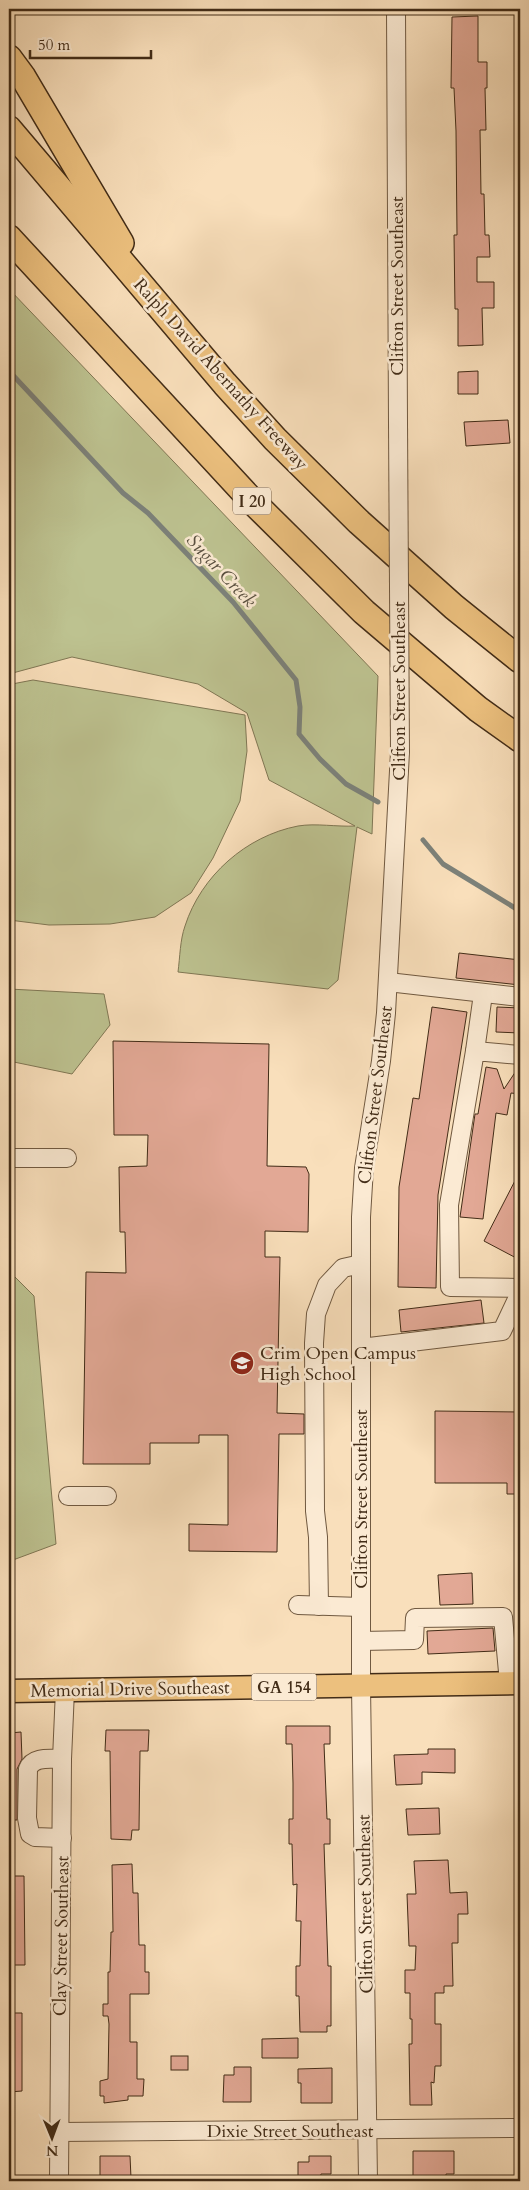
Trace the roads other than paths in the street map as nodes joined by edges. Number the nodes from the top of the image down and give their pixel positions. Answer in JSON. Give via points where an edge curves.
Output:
{"nodes":[{"id":1,"x":396,"y":9,"type":"edge"},
{"id":2,"x":9,"y":58,"type":"edge"},
{"id":3,"x":9,"y":130,"type":"edge"},
{"id":4,"x":9,"y":238,"type":"edge"},
{"id":5,"x":9,"y":244,"type":"edge"},
{"id":6,"x":61,"y":293,"type":"junction"},
{"id":7,"x":156,"y":304,"type":"junction"},
{"id":8,"x":520,"y":660,"type":"edge"},
{"id":9,"x":520,"y":739,"type":"edge"},
{"id":10,"x":388,"y":982,"type":"junction"},
{"id":11,"x":483,"y":994,"type":"junction"},
{"id":12,"x":520,"y":997,"type":"edge"},
{"id":13,"x":475,"y":1051,"type":"junction"},
{"id":14,"x":520,"y":1055,"type":"edge"},
{"id":15,"x":15,"y":1158,"type":"dead end"},
{"id":16,"x":67,"y":1158,"type":"dead end"},
{"id":17,"x":361,"y":1264,"type":"junction"},
{"id":18,"x":520,"y":1288,"type":"edge"},
{"id":19,"x":520,"y":1293,"type":"edge"},
{"id":20,"x":361,"y":1348,"type":"junction"},
{"id":21,"x":68,"y":1496,"type":"dead end"},
{"id":22,"x":107,"y":1496,"type":"dead end"},
{"id":23,"x":298,"y":1605,"type":"dead end"},
{"id":24,"x":319,"y":1606,"type":"junction"},
{"id":25,"x":361,"y":1607,"type":"junction"},
{"id":26,"x":361,"y":1641,"type":"junction"},
{"id":27,"x":514,"y":1683,"type":"edge"},
{"id":28,"x":361,"y":1686,"type":"junction"},
{"id":29,"x":65,"y":1690,"type":"junction"},
{"id":30,"x":9,"y":1691,"type":"edge"},
{"id":31,"x":62,"y":1759,"type":"junction"},
{"id":32,"x":62,"y":1838,"type":"junction"},
{"id":33,"x":520,"y":2128,"type":"edge"},
{"id":34,"x":368,"y":2131,"type":"junction"},
{"id":35,"x":59,"y":2132,"type":"junction"},
{"id":36,"x":60,"y":2181,"type":"edge"},
{"id":37,"x":368,"y":2181,"type":"edge"}],
"edges":[{"from":1,"to":10,"type":"street","name":"Clifton Street Southeast","bridge":true,"via":[[400,752]]},
{"from":2,"to":7,"type":"highway"},
{"from":3,"to":7,"type":"highway","name":"Ralph David Abernathy Freeway"},
{"from":4,"to":6,"type":"highway","number":"I 20"},
{"from":5,"to":6,"type":"highway"},
{"from":6,"to":9,"type":"highway","number":"I 20","via":[[254,503],[364,612],[478,709]]},
{"from":7,"to":8,"type":"highway","name":"Ralph David Abernathy Freeway","via":[[268,432],[352,515],[454,607]]},
{"from":10,"to":11,"type":"street"},
{"from":10,"to":17,"type":"street","name":"Clifton Street Southeast","via":[[381,1061],[364,1168]]},
{"from":11,"to":12,"type":"street"},
{"from":11,"to":13,"type":"street"},
{"from":13,"to":14,"type":"street"},
{"from":13,"to":18,"type":"street","via":[[449,1205],[450,1287]]},
{"from":15,"to":16,"type":"street"},
{"from":17,"to":20,"type":"street","name":"Clifton Street Southeast"},
{"from":17,"to":24,"type":"street","via":[[343,1268],[327,1285],[316,1314],[315,1501]]},
{"from":19,"to":20,"type":"street","via":[[502,1331]]},
{"from":20,"to":25,"type":"street","name":"Clifton Street Southeast"},
{"from":21,"to":22,"type":"street"},
{"from":23,"to":24,"type":"street"},
{"from":24,"to":25,"type":"street"},
{"from":25,"to":26,"type":"street","name":"Clifton Street Southeast"},
{"from":26,"to":27,"type":"street","via":[[414,1640],[415,1618],[503,1617]]},
{"from":26,"to":28,"type":"street","name":"Clifton Street Southeast"},
{"from":27,"to":28,"type":"main road","name":"Memorial Drive Southeast","number":"GA 154"},
{"from":28,"to":29,"type":"main road","name":"Memorial Drive Southeast","number":"GA 154"},
{"from":28,"to":34,"type":"street","name":"Clifton Street Southeast"},
{"from":29,"to":30,"type":"main road","name":"Memorial Drive Southeast","number":"GA 154"},
{"from":29,"to":31,"type":"street","name":"Clay Street Southeast"},
{"from":31,"to":32,"type":"street","name":"Clay Street Southeast"},
{"from":31,"to":32,"type":"street","via":[[36,1760],[30,1764],[27,1818],[30,1834],[35,1837]]},
{"from":32,"to":35,"type":"street","name":"Clay Street Southeast"},
{"from":33,"to":34,"type":"street","name":"Dixie Street Southeast"},
{"from":34,"to":35,"type":"street","name":"Dixie Street Southeast"},
{"from":34,"to":37,"type":"street","name":"Clifton Street Southeast"},
{"from":35,"to":36,"type":"street","name":"Clay Street Southeast"}]}
